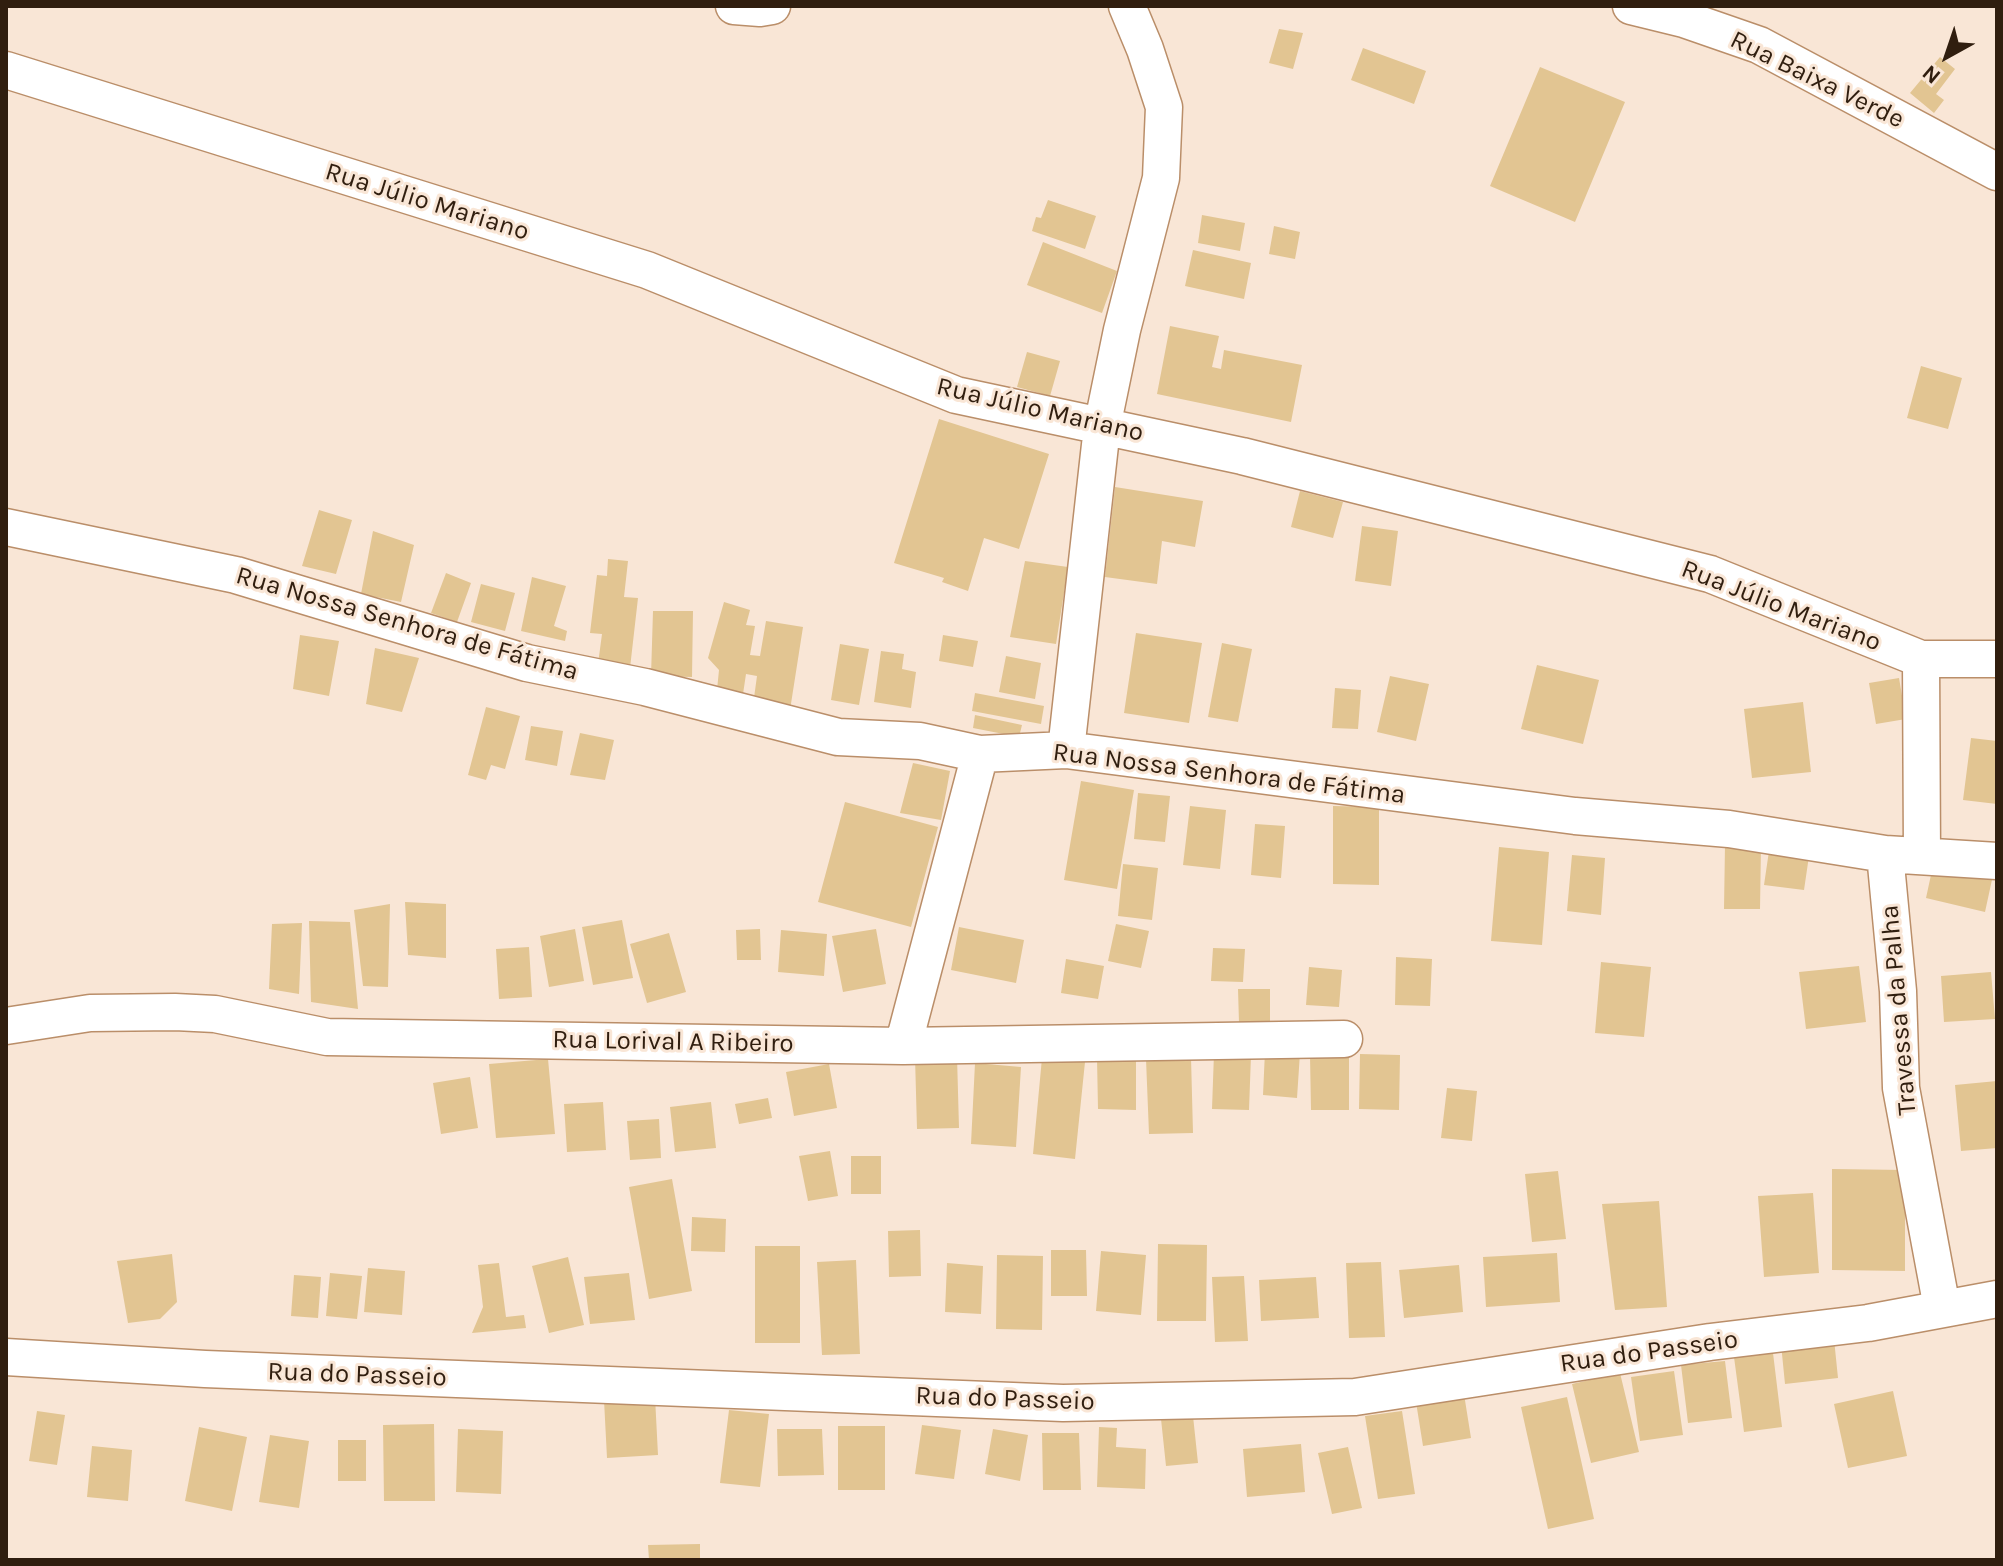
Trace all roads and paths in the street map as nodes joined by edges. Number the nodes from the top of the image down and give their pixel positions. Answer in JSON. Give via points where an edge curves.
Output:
{"nodes":[{"id":1,"x":734,"y":6,"type":"edge"},
{"id":2,"x":772,"y":6,"type":"edge"},
{"id":3,"x":1127,"y":6,"type":"edge"},
{"id":4,"x":1631,"y":6,"type":"edge"},
{"id":5,"x":6,"y":70,"type":"edge"},
{"id":6,"x":1997,"y":172,"type":"edge"},
{"id":7,"x":1102,"y":427,"type":"junction"},
{"id":8,"x":6,"y":527,"type":"edge"},
{"id":9,"x":1921,"y":659,"type":"junction"},
{"id":10,"x":1997,"y":659,"type":"edge"},
{"id":11,"x":1066,"y":750,"type":"junction"},
{"id":12,"x":980,"y":754,"type":"junction"},
{"id":13,"x":1885,"y":854,"type":"junction"},
{"id":14,"x":1922,"y":856,"type":"junction"},
{"id":15,"x":1997,"y":861,"type":"edge"},
{"id":16,"x":6,"y":1026,"type":"edge"},
{"id":17,"x":1344,"y":1039,"type":"dead end"},
{"id":18,"x":903,"y":1046,"type":"junction"},
{"id":19,"x":1997,"y":1299,"type":"edge"},
{"id":20,"x":1942,"y":1308,"type":"junction"},
{"id":21,"x":6,"y":1357,"type":"edge"}],
"edges":[{"from":1,"to":2,"type":"street"},
{"from":3,"to":7,"type":"street","via":[[1164,107],[1161,178]]},
{"from":4,"to":6,"type":"street","name":"Rua Baixa Verde","via":[[1759,45]]},
{"from":5,"to":7,"type":"street","name":"Rua Júlio Mariano","via":[[647,270],[956,395]]},
{"from":7,"to":9,"type":"street","name":"Rua Júlio Mariano","via":[[1242,456],[1710,574]]},
{"from":7,"to":11,"type":"street"},
{"from":8,"to":12,"type":"street","name":"Rua Nossa Senhora de Fátima","via":[[236,575],[527,663],[838,737],[920,741]]},
{"from":9,"to":10,"type":"street","name":"Rua Júlio Mariano"},
{"from":9,"to":14,"type":"street"},
{"from":11,"to":12,"type":"street","name":"Rua Nossa Senhora de Fátima"},
{"from":11,"to":13,"type":"street","name":"Rua Nossa Senhora de Fátima","via":[[1575,816],[1729,829]]},
{"from":12,"to":18,"type":"street"},
{"from":13,"to":14,"type":"street","name":"Rua Nossa Senhora de Fátima"},
{"from":13,"to":20,"type":"street","name":"Travessa da Palha","via":[[1901,1088]]},
{"from":14,"to":15,"type":"street","name":"Rua Nossa Senhora de Fátima"},
{"from":16,"to":18,"type":"street","name":"Rua Lorival A Ribeiro","via":[[90,1013],[175,1012],[215,1014],[327,1037]]},
{"from":17,"to":18,"type":"street","name":"Rua Lorival A Ribeiro"},
{"from":19,"to":20,"type":"street","name":"Rua do Passeio"},
{"from":20,"to":21,"type":"street","name":"Rua do Passeio","via":[[1868,1323],[1340,1397],[1063,1403]]}]}
